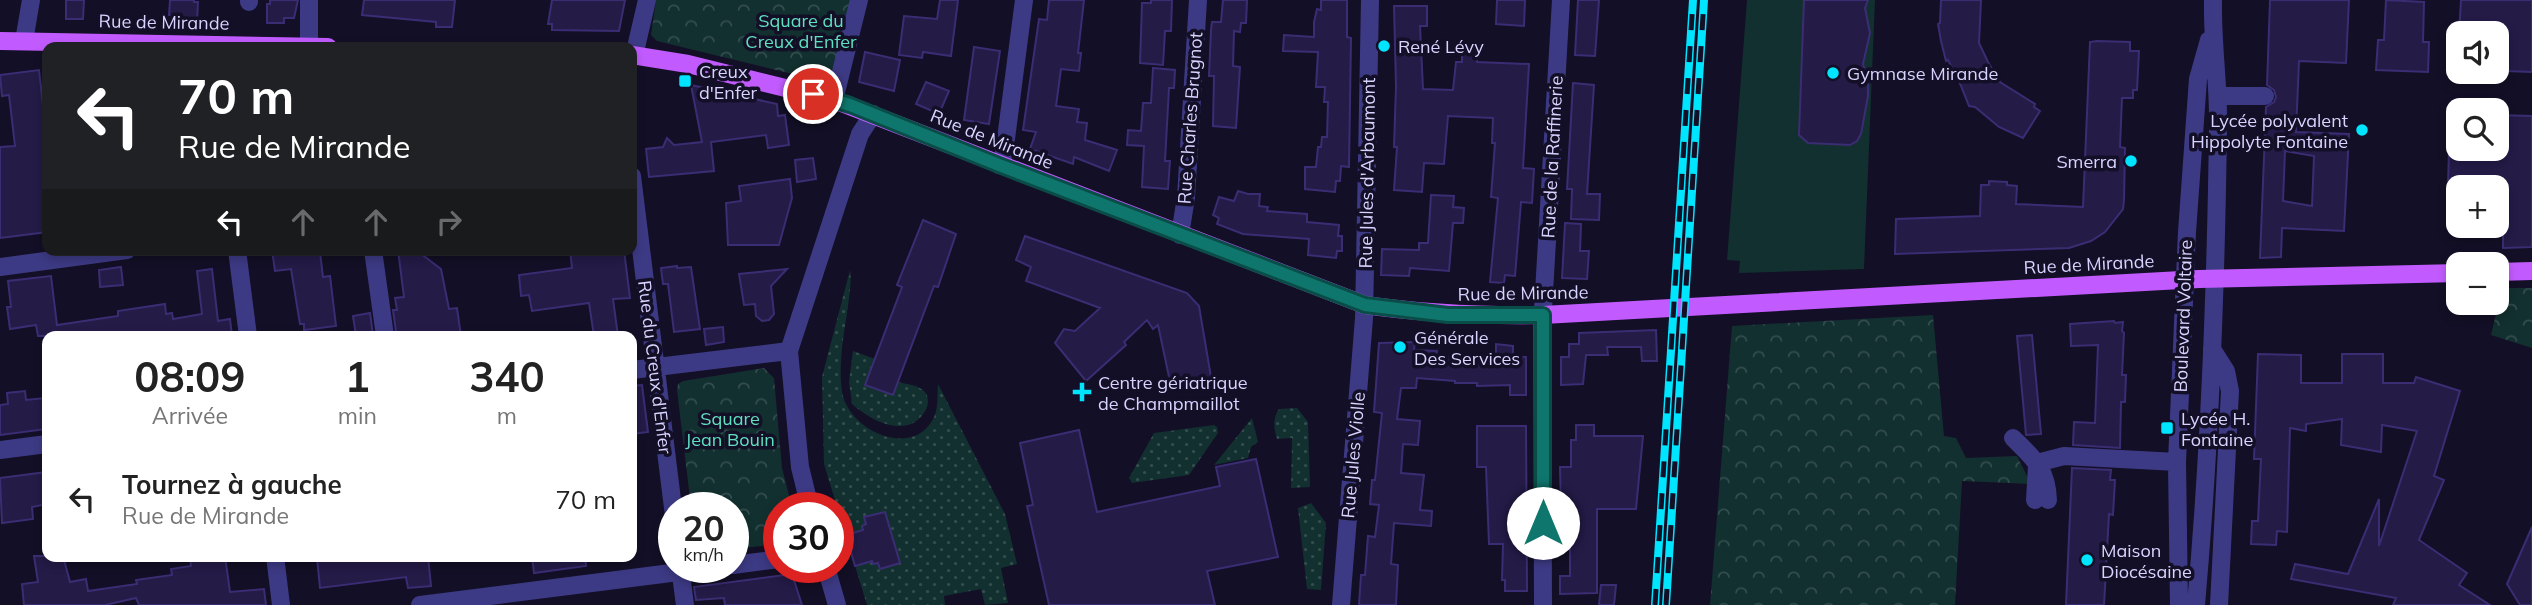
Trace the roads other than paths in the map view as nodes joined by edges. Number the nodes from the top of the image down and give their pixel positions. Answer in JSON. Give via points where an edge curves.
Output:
{"nodes":[{"id":1,"x":31,"y":0,"type":"edge"},
{"id":2,"x":309,"y":0,"type":"edge"},
{"id":3,"x":646,"y":0,"type":"edge"},
{"id":4,"x":859,"y":0,"type":"edge"},
{"id":5,"x":1024,"y":0,"type":"edge"},
{"id":6,"x":1198,"y":0,"type":"edge"},
{"id":7,"x":1370,"y":0,"type":"edge"},
{"id":8,"x":1561,"y":0,"type":"edge"},
{"id":9,"x":2213,"y":0,"type":"edge"},
{"id":10,"x":2212,"y":30,"type":"junction"},
{"id":11,"x":0,"y":41,"type":"edge"},
{"id":12,"x":24,"y":41,"type":"junction"},
{"id":13,"x":62,"y":42,"type":"edge"},
{"id":14,"x":309,"y":42,"type":"edge"},
{"id":15,"x":636,"y":42,"type":"edge"},
{"id":16,"x":637,"y":56,"type":"edge"},
{"id":17,"x":2219,"y":96,"type":"junction"},
{"id":18,"x":2265,"y":96,"type":"dead end"},
{"id":19,"x":834,"y":100,"type":"junction"},
{"id":20,"x":873,"y":114,"type":"junction"},
{"id":21,"x":999,"y":165,"type":"junction"},
{"id":22,"x":637,"y":218,"type":"edge"},
{"id":23,"x":1180,"y":235,"type":"junction"},
{"id":24,"x":82,"y":256,"type":"edge"},
{"id":25,"x":238,"y":256,"type":"edge"},
{"id":26,"x":374,"y":256,"type":"edge"},
{"id":27,"x":0,"y":267,"type":"edge"},
{"id":28,"x":2532,"y":271,"type":"edge"},
{"id":29,"x":2509,"y":272,"type":"edge"},
{"id":30,"x":2446,"y":273,"type":"edge"},
{"id":31,"x":2216,"y":278,"type":"junction"},
{"id":32,"x":2186,"y":279,"type":"junction"},
{"id":33,"x":1365,"y":305,"type":"junction"},
{"id":34,"x":1543,"y":315,"type":"junction"},
{"id":35,"x":247,"y":331,"type":"edge"},
{"id":36,"x":384,"y":331,"type":"edge"},
{"id":37,"x":2212,"y":349,"type":"junction"},
{"id":38,"x":789,"y":351,"type":"junction"},
{"id":39,"x":655,"y":367,"type":"junction"},
{"id":40,"x":637,"y":369,"type":"edge"},
{"id":41,"x":2013,"y":438,"type":"dead end"},
{"id":42,"x":42,"y":445,"type":"edge"},
{"id":43,"x":0,"y":450,"type":"edge"},
{"id":44,"x":2037,"y":463,"type":"junction"},
{"id":45,"x":2177,"y":463,"type":"junction"},
{"id":46,"x":671,"y":492,"type":"edge"},
{"id":47,"x":806,"y":492,"type":"edge"},
{"id":48,"x":2042,"y":500,"type":"dead end"},
{"id":49,"x":276,"y":562,"type":"edge"},
{"id":50,"x":658,"y":572,"type":"edge"},
{"id":51,"x":682,"y":583,"type":"edge"},
{"id":52,"x":831,"y":583,"type":"edge"},
{"id":53,"x":281,"y":605,"type":"edge"},
{"id":54,"x":420,"y":605,"type":"edge"},
{"id":55,"x":685,"y":605,"type":"edge"},
{"id":56,"x":837,"y":605,"type":"edge"},
{"id":57,"x":1341,"y":605,"type":"edge"},
{"id":58,"x":1543,"y":605,"type":"edge"},
{"id":59,"x":2179,"y":605,"type":"edge"},
{"id":60,"x":2196,"y":605,"type":"edge"},
{"id":61,"x":2218,"y":605,"type":"edge"}],
"edges":[{"from":1,"to":12,"type":"street"},
{"from":2,"to":14,"type":"street"},
{"from":3,"to":15,"type":"street"},
{"from":4,"to":19,"type":"street"},
{"from":5,"to":21,"type":"street"},
{"from":6,"to":23,"type":"street","name":"Rue Charles Brugnot"},
{"from":7,"to":33,"type":"street","name":"Rue Jules d'Arbaumont"},
{"from":8,"to":34,"type":"street","name":"Rue de la Raffinerie"},
{"from":9,"to":10,"type":"street","name":"Boulevard Voltaire"},
{"from":10,"to":17,"type":"street","name":"Boulevard Voltaire"},
{"from":10,"to":32,"type":"street","name":"Boulevard Voltaire","via":[[2198,79]]},
{"from":11,"to":12,"type":"main road","name":"Rue de Mirande"},
{"from":12,"to":13,"type":"main road","name":"Rue de Mirande"},
{"from":16,"to":19,"type":"main road","name":"Rue de Mirande"},
{"from":17,"to":18,"type":"street"},
{"from":17,"to":31,"type":"street","name":"Boulevard Voltaire"},
{"from":19,"to":20,"type":"main road","name":"Rue de Mirande"},
{"from":20,"to":21,"type":"main road","name":"Rue de Mirande"},
{"from":20,"to":38,"type":"street","via":[[860,134]]},
{"from":21,"to":23,"type":"main road","name":"Rue de Mirande"},
{"from":22,"to":39,"type":"street","name":"Rue du Creux d'Enfer"},
{"from":23,"to":33,"type":"main road","name":"Rue de Mirande"},
{"from":24,"to":27,"type":"street"},
{"from":25,"to":35,"type":"street"},
{"from":26,"to":36,"type":"street"},
{"from":28,"to":29,"type":"main road"},
{"from":30,"to":31,"type":"main road","name":"Rue de Mirande"},
{"from":31,"to":32,"type":"main road","name":"Rue de Mirande"},
{"from":31,"to":37,"type":"street","name":"Boulevard Voltaire"},
{"from":32,"to":34,"type":"main road","name":"Rue de Mirande"},
{"from":32,"to":45,"type":"street","name":"Boulevard Voltaire"},
{"from":33,"to":34,"type":"main road","name":"Rue de Mirande","via":[[1448,315]]},
{"from":33,"to":57,"type":"street","name":"Rue Jules Violle"},
{"from":34,"to":58,"type":"street","name":"Rue de la Raffinerie"},
{"from":37,"to":60,"type":"street","name":"Boulevard Voltaire"},
{"from":37,"to":61,"type":"street","name":"Boulevard Voltaire","via":[[2226,371],[2230,391]]},
{"from":38,"to":39,"type":"street"},
{"from":38,"to":47,"type":"street"},
{"from":39,"to":40,"type":"street"},
{"from":39,"to":46,"type":"street","name":"Rue du Creux d'Enfer"},
{"from":41,"to":44,"type":"street"},
{"from":42,"to":43,"type":"street"},
{"from":44,"to":45,"type":"street","via":[[2064,456]]},
{"from":44,"to":48,"type":"street"},
{"from":45,"to":59,"type":"street","name":"Boulevard Voltaire"},
{"from":49,"to":53,"type":"street"},
{"from":50,"to":54,"type":"street"},
{"from":51,"to":55,"type":"street"},
{"from":52,"to":56,"type":"street"}]}
